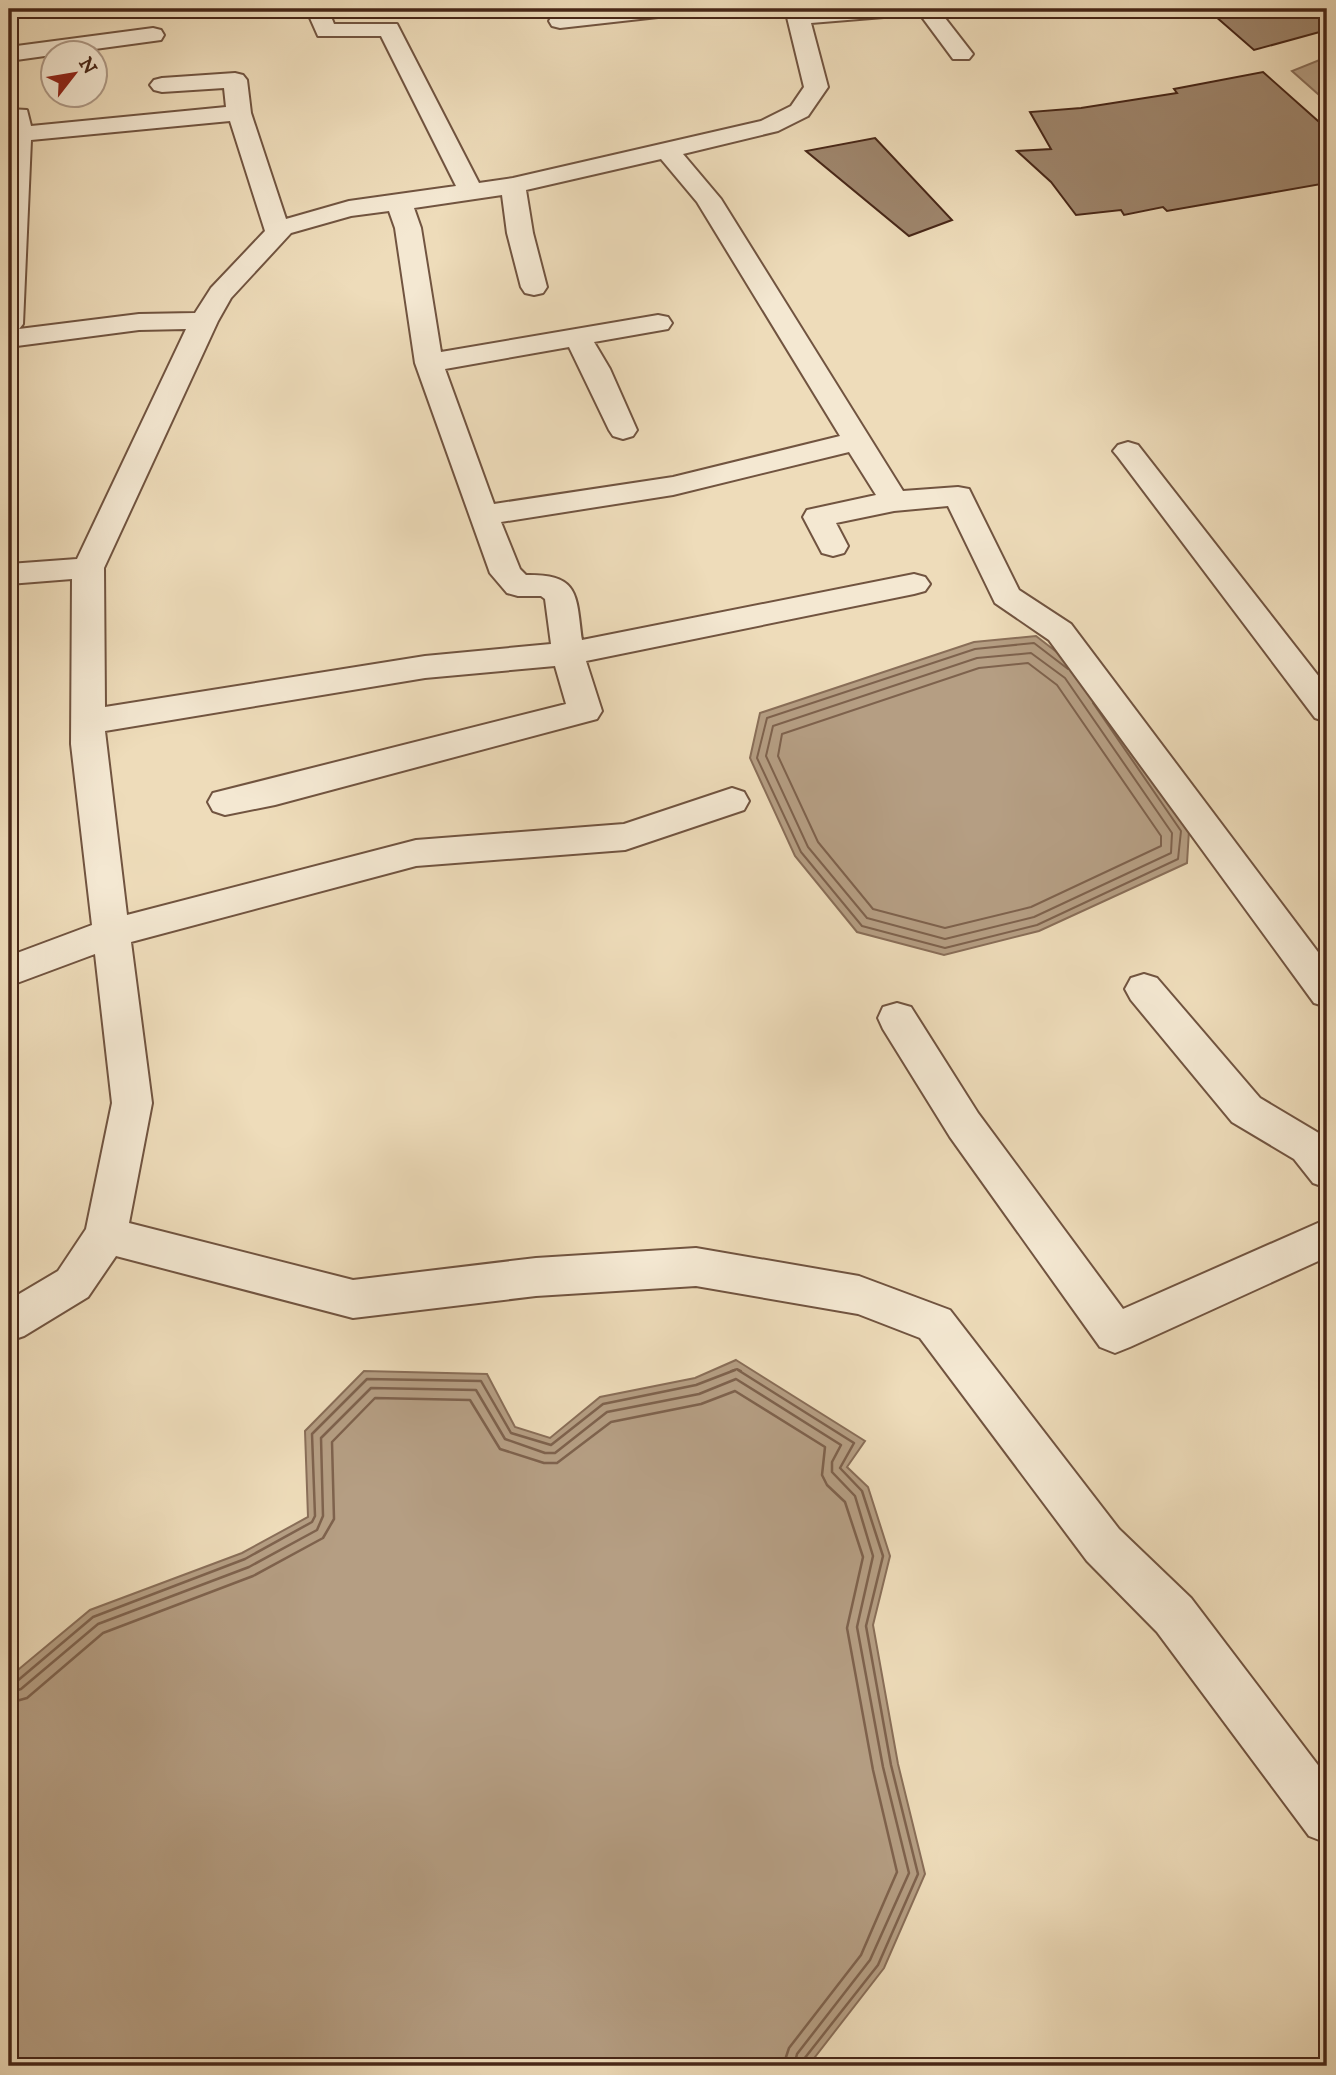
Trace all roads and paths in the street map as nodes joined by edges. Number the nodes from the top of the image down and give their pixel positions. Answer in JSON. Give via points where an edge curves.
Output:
{"nodes":[{"id":1,"x":149,"y":9,"type":"edge"},
{"id":2,"x":317,"y":9,"type":"edge"},
{"id":3,"x":667,"y":9,"type":"edge"},
{"id":4,"x":896,"y":9,"type":"edge"},
{"id":5,"x":927,"y":9,"type":"edge"},
{"id":6,"x":797,"y":13,"type":"edge"},
{"id":7,"x":560,"y":21,"type":"dead end"},
{"id":8,"x":153,"y":35,"type":"junction"},
{"id":9,"x":9,"y":54,"type":"edge"},
{"id":10,"x":961,"y":54,"type":"dead end"},
{"id":11,"x":162,"y":85,"type":"junction"},
{"id":12,"x":239,"y":113,"type":"junction"},
{"id":13,"x":166,"y":118,"type":"junction"},
{"id":14,"x":14,"y":125,"type":"edge"},
{"id":15,"x":667,"y":150,"type":"junction"},
{"id":16,"x":513,"y":186,"type":"junction"},
{"id":17,"x":471,"y":192,"type":"junction"},
{"id":18,"x":399,"y":202,"type":"junction"},
{"id":19,"x":278,"y":232,"type":"junction"},
{"id":20,"x":534,"y":287,"type":"dead end"},
{"id":21,"x":204,"y":321,"type":"junction"},
{"id":22,"x":658,"y":323,"type":"dead end"},
{"id":23,"x":9,"y":324,"type":"edge"},
{"id":24,"x":577,"y":336,"type":"junction"},
{"id":25,"x":9,"y":339,"type":"edge"},
{"id":26,"x":429,"y":363,"type":"junction"},
{"id":27,"x":624,"y":430,"type":"dead end"},
{"id":28,"x":857,"y":442,"type":"junction"},
{"id":29,"x":1128,"y":451,"type":"dead end"},
{"id":30,"x":894,"y":501,"type":"junction"},
{"id":31,"x":483,"y":515,"type":"junction"},
{"id":32,"x":833,"y":546,"type":"dead end"},
{"id":33,"x":88,"y":568,"type":"junction"},
{"id":34,"x":9,"y":573,"type":"edge"},
{"id":35,"x":914,"y":584,"type":"dead end"},
{"id":36,"x":568,"y":654,"type":"junction"},
{"id":37,"x":1327,"y":710,"type":"edge"},
{"id":38,"x":88,"y":722,"type":"junction"},
{"id":39,"x":732,"y":801,"type":"dead end"},
{"id":40,"x":225,"y":802,"type":"dead end"},
{"id":41,"x":111,"y":933,"type":"junction"},
{"id":42,"x":9,"y":971,"type":"edge"},
{"id":43,"x":1144,"y":989,"type":"dead end"},
{"id":44,"x":1327,"y":992,"type":"edge"},
{"id":45,"x":897,"y":1018,"type":"dead end"},
{"id":46,"x":1327,"y":1171,"type":"edge"},
{"id":47,"x":106,"y":1235,"type":"junction"},
{"id":48,"x":1327,"y":1237,"type":"edge"},
{"id":49,"x":9,"y":1322,"type":"edge"},
{"id":50,"x":1327,"y":1818,"type":"edge"}],
"edges":[{"from":1,"to":8,"type":"street"},
{"from":2,"to":17,"type":"street","via":[[326,31],[389,29]]},
{"from":3,"to":7,"type":"street"},
{"from":4,"to":6,"type":"street"},
{"from":5,"to":10,"type":"street"},
{"from":6,"to":15,"type":"street","via":[[816,87],[800,111],[769,126]]},
{"from":8,"to":9,"type":"street"},
{"from":8,"to":11,"type":"street"},
{"from":11,"to":12,"type":"street","via":[[235,79]]},
{"from":11,"to":13,"type":"street"},
{"from":12,"to":13,"type":"street"},
{"from":12,"to":19,"type":"street"},
{"from":13,"to":14,"type":"street"},
{"from":14,"to":23,"type":"street"},
{"from":15,"to":16,"type":"street"},
{"from":15,"to":28,"type":"street","via":[[708,199]]},
{"from":16,"to":17,"type":"street"},
{"from":16,"to":20,"type":"street"},
{"from":17,"to":18,"type":"street"},
{"from":18,"to":19,"type":"street","via":[[349,209]]},
{"from":18,"to":26,"type":"street","via":[[408,228]]},
{"from":19,"to":21,"type":"street","via":[[220,294]]},
{"from":21,"to":25,"type":"street","via":[[139,322]]},
{"from":21,"to":33,"type":"street"},
{"from":22,"to":24,"type":"street"},
{"from":24,"to":26,"type":"street"},
{"from":24,"to":27,"type":"street"},
{"from":26,"to":31,"type":"street"},
{"from":28,"to":30,"type":"street"},
{"from":28,"to":31,"type":"street","via":[[673,486]]},
{"from":29,"to":37,"type":"street"},
{"from":30,"to":32,"type":"street","via":[[818,517]]},
{"from":30,"to":44,"type":"street","via":[[958,496],[1006,596],[1060,632]]},
{"from":31,"to":36,"type":"street","via":[[506,573],[518,586],[548,584],[560,595]]},
{"from":33,"to":34,"type":"street"},
{"from":33,"to":38,"type":"street"},
{"from":35,"to":36,"type":"street"},
{"from":36,"to":38,"type":"street","via":[[425,667]]},
{"from":36,"to":40,"type":"street","via":[[585,711]]},
{"from":38,"to":41,"type":"street"},
{"from":39,"to":41,"type":"street","via":[[625,837],[416,853]]},
{"from":41,"to":42,"type":"street"},
{"from":41,"to":47,"type":"street","via":[[132,1103]]},
{"from":43,"to":46,"type":"street","via":[[1246,1110],[1308,1147]]},
{"from":45,"to":48,"type":"street","via":[[964,1125],[1115,1333]]},
{"from":47,"to":49,"type":"street","via":[[73,1284]]},
{"from":47,"to":50,"type":"street","via":[[353,1299],[536,1276],[696,1267],[859,1295],[935,1324],[1103,1545],[1174,1615]]}]}
